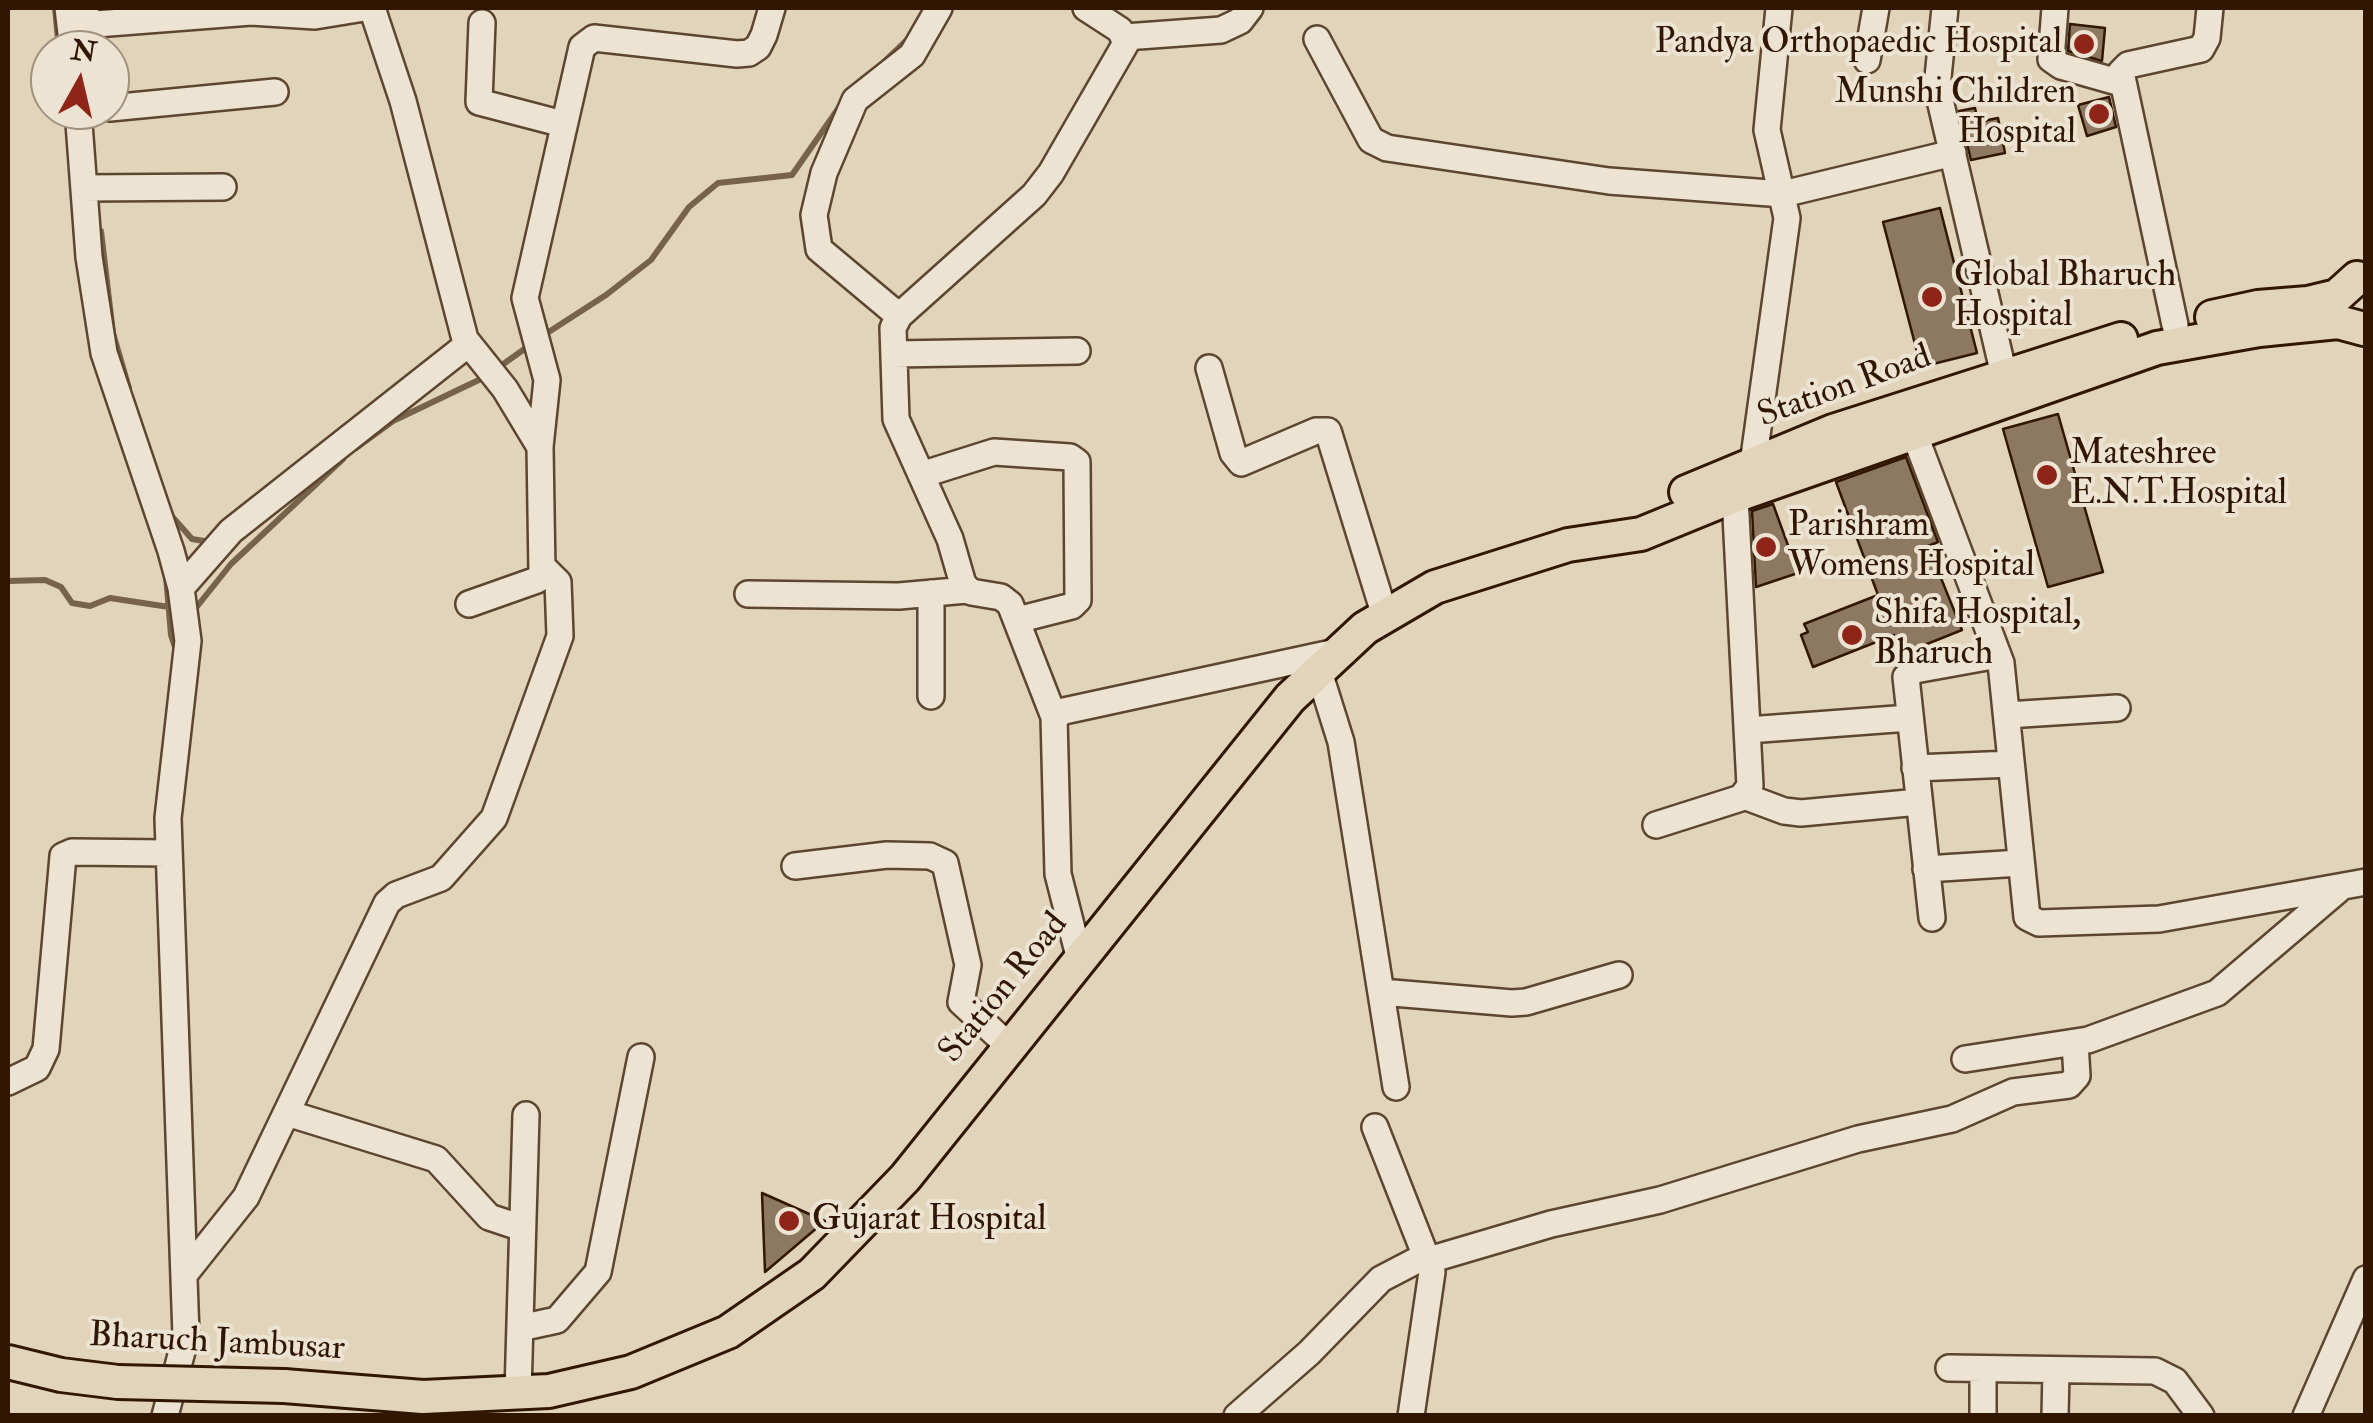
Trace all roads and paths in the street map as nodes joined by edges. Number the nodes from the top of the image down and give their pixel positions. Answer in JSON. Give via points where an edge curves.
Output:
{"nodes":[{"id":1,"x":70,"y":8,"type":"edge"},
{"id":2,"x":368,"y":8,"type":"edge"},
{"id":3,"x":772,"y":8,"type":"edge"},
{"id":4,"x":939,"y":8,"type":"edge"},
{"id":5,"x":1086,"y":8,"type":"edge"},
{"id":6,"x":1250,"y":8,"type":"edge"},
{"id":7,"x":1779,"y":8,"type":"edge"},
{"id":8,"x":1876,"y":8,"type":"edge"},
{"id":9,"x":1946,"y":8,"type":"edge"},
{"id":10,"x":2055,"y":8,"type":"edge"},
{"id":11,"x":2210,"y":8,"type":"edge"},
{"id":12,"x":482,"y":23,"type":"dead end"},
{"id":13,"x":1125,"y":37,"type":"junction"},
{"id":14,"x":1318,"y":39,"type":"dead end"},
{"id":15,"x":1867,"y":60,"type":"dead end"},
{"id":16,"x":2121,"y":83,"type":"junction"},
{"id":17,"x":274,"y":92,"type":"dead end"},
{"id":18,"x":130,"y":106,"type":"edge"},
{"id":19,"x":564,"y":124,"type":"junction"},
{"id":20,"x":83,"y":130,"type":"edge"},
{"id":21,"x":1953,"y":153,"type":"junction"},
{"id":22,"x":223,"y":187,"type":"dead end"},
{"id":23,"x":84,"y":188,"type":"junction"},
{"id":24,"x":1783,"y":194,"type":"junction"},
{"id":25,"x":2361,"y":273,"type":"edge"},
{"id":26,"x":899,"y":316,"type":"junction"},
{"id":27,"x":2175,"y":325,"type":"junction"},
{"id":28,"x":2365,"y":330,"type":"edge"},
{"id":29,"x":467,"y":345,"type":"junction"},
{"id":30,"x":1077,"y":351,"type":"dead end"},
{"id":31,"x":894,"y":354,"type":"junction"},
{"id":32,"x":1209,"y":368,"type":"dead end"},
{"id":33,"x":2004,"y":376,"type":"junction"},
{"id":34,"x":1914,"y":434,"type":"junction"},
{"id":35,"x":540,"y":447,"type":"junction"},
{"id":36,"x":921,"y":475,"type":"junction"},
{"id":37,"x":1751,"y":482,"type":"junction"},
{"id":38,"x":542,"y":567,"type":"junction"},
{"id":39,"x":180,"y":588,"type":"junction"},
{"id":40,"x":967,"y":590,"type":"junction"},
{"id":41,"x":931,"y":593,"type":"junction"},
{"id":42,"x":748,"y":594,"type":"dead end"},
{"id":43,"x":468,"y":604,"type":"dead end"},
{"id":44,"x":1385,"y":616,"type":"junction"},
{"id":45,"x":1017,"y":620,"type":"junction"},
{"id":46,"x":1998,"y":655,"type":"junction"},
{"id":47,"x":1330,"y":662,"type":"junction"},
{"id":48,"x":931,"y":696,"type":"dead end"},
{"id":49,"x":2118,"y":708,"type":"dead end"},
{"id":50,"x":2007,"y":715,"type":"junction"},
{"id":51,"x":1054,"y":717,"type":"junction"},
{"id":52,"x":1909,"y":718,"type":"junction"},
{"id":53,"x":1748,"y":730,"type":"junction"},
{"id":54,"x":2012,"y":764,"type":"junction"},
{"id":55,"x":1914,"y":768,"type":"junction"},
{"id":56,"x":1744,"y":796,"type":"junction"},
{"id":57,"x":1918,"y":802,"type":"junction"},
{"id":58,"x":1656,"y":825,"type":"dead end"},
{"id":59,"x":169,"y":852,"type":"junction"},
{"id":60,"x":2020,"y":863,"type":"junction"},
{"id":61,"x":795,"y":866,"type":"dead end"},
{"id":62,"x":1926,"y":869,"type":"junction"},
{"id":63,"x":2354,"y":884,"type":"edge"},
{"id":64,"x":1932,"y":918,"type":"dead end"},
{"id":65,"x":1080,"y":960,"type":"junction"},
{"id":66,"x":1619,"y":975,"type":"dead end"},
{"id":67,"x":1380,"y":992,"type":"junction"},
{"id":68,"x":2075,"y":1043,"type":"junction"},
{"id":69,"x":1010,"y":1047,"type":"junction"},
{"id":70,"x":641,"y":1058,"type":"dead end"},
{"id":71,"x":1965,"y":1060,"type":"dead end"},
{"id":72,"x":8,"y":1082,"type":"edge"},
{"id":73,"x":1396,"y":1087,"type":"dead end"},
{"id":74,"x":287,"y":1112,"type":"junction"},
{"id":75,"x":526,"y":1116,"type":"dead end"},
{"id":76,"x":1375,"y":1127,"type":"dead end"},
{"id":77,"x":522,"y":1228,"type":"junction"},
{"id":78,"x":1425,"y":1251,"type":"junction"},
{"id":79,"x":184,"y":1275,"type":"junction"},
{"id":80,"x":2365,"y":1281,"type":"edge"},
{"id":81,"x":520,"y":1328,"type":"junction"},
{"id":82,"x":8,"y":1362,"type":"edge"},
{"id":83,"x":1949,"y":1368,"type":"dead end"},
{"id":84,"x":1983,"y":1369,"type":"junction"},
{"id":85,"x":2056,"y":1370,"type":"junction"},
{"id":86,"x":518,"y":1392,"type":"junction"},
{"id":87,"x":424,"y":1406,"type":"edge"},
{"id":88,"x":165,"y":1413,"type":"edge"},
{"id":89,"x":1238,"y":1416,"type":"edge"},
{"id":90,"x":1411,"y":1416,"type":"edge"},
{"id":91,"x":1983,"y":1416,"type":"edge"},
{"id":92,"x":2055,"y":1416,"type":"edge"},
{"id":93,"x":2201,"y":1416,"type":"edge"},
{"id":94,"x":2306,"y":1416,"type":"edge"}],
"edges":[{"from":1,"to":2,"type":"street","via":[[96,24],[250,12],[321,16]]},
{"from":2,"to":29,"type":"street","via":[[403,101]]},
{"from":3,"to":19,"type":"street","via":[[758,47],[749,53],[587,40]]},
{"from":4,"to":26,"type":"street","via":[[912,54],[855,100],[814,215],[819,249]]},
{"from":5,"to":13,"type":"street"},
{"from":6,"to":13,"type":"street","via":[[1221,30]]},
{"from":7,"to":24,"type":"street","via":[[1767,130]]},
{"from":8,"to":15,"type":"street"},
{"from":9,"to":21,"type":"street","via":[[1937,81]]},
{"from":10,"to":16,"type":"street","via":[[2051,58]]},
{"from":11,"to":16,"type":"street","via":[[2202,49],[2128,65]]},
{"from":12,"to":19,"type":"street","via":[[479,102]]},
{"from":13,"to":26,"type":"street","via":[[1124,51],[1044,184]]},
{"from":14,"to":24,"type":"street","via":[[1371,140],[1387,148],[1609,180]]},
{"from":16,"to":27,"type":"street"},
{"from":17,"to":18,"type":"street"},
{"from":19,"to":35,"type":"street","via":[[525,290],[547,380]]},
{"from":20,"to":23,"type":"street"},
{"from":21,"to":24,"type":"street"},
{"from":21,"to":33,"type":"street"},
{"from":22,"to":23,"type":"street"},
{"from":23,"to":39,"type":"street","via":[[104,352]]},
{"from":24,"to":37,"type":"street","via":[[1787,218]]},
{"from":25,"to":27,"type":"main road","name":"Station Road","via":[[2336,296],[2308,304]]},
{"from":25,"to":28,"type":"main road","via":[[2352,305]]},
{"from":26,"to":31,"type":"street"},
{"from":27,"to":33,"type":"main road","name":"Station Road"},
{"from":28,"to":34,"type":"main road","name":"Station Road","via":[[2338,322],[2156,348]]},
{"from":29,"to":35,"type":"street"},
{"from":29,"to":39,"type":"street","via":[[231,532]]},
{"from":30,"to":31,"type":"street"},
{"from":31,"to":36,"type":"street","via":[[896,419]]},
{"from":32,"to":44,"type":"street","via":[[1241,462],[1328,431]]},
{"from":33,"to":37,"type":"main road","name":"Station Road","via":[[1833,431]]},
{"from":34,"to":37,"type":"main road","name":"Station Road"},
{"from":34,"to":46,"type":"street"},
{"from":35,"to":38,"type":"street"},
{"from":36,"to":40,"type":"street"},
{"from":36,"to":45,"type":"street","via":[[994,452],[1077,462],[1078,600]]},
{"from":37,"to":44,"type":"main road","name":"Station Road","via":[[1620,519],[1600,538],[1434,588]]},
{"from":37,"to":53,"type":"street"},
{"from":38,"to":43,"type":"street","via":[[537,580]]},
{"from":38,"to":74,"type":"street","via":[[558,582],[560,636],[494,818],[440,878],[387,903]]},
{"from":39,"to":59,"type":"street","via":[[188,641]]},
{"from":40,"to":41,"type":"street"},
{"from":40,"to":45,"type":"street","via":[[1004,598]]},
{"from":41,"to":42,"type":"street"},
{"from":41,"to":48,"type":"street"},
{"from":44,"to":47,"type":"main road","name":"Station Road"},
{"from":45,"to":51,"type":"street"},
{"from":46,"to":50,"type":"street"},
{"from":46,"to":52,"type":"street","via":[[1909,673]]},
{"from":47,"to":51,"type":"street"},
{"from":47,"to":65,"type":"main road","name":"Station Road","via":[[1290,698]]},
{"from":47,"to":67,"type":"street"},
{"from":49,"to":50,"type":"street"},
{"from":50,"to":54,"type":"street"},
{"from":51,"to":65,"type":"street","via":[[1058,874]]},
{"from":52,"to":53,"type":"street"},
{"from":52,"to":55,"type":"street"},
{"from":53,"to":56,"type":"street","via":[[1751,778]]},
{"from":54,"to":55,"type":"street"},
{"from":54,"to":60,"type":"street"},
{"from":55,"to":57,"type":"street"},
{"from":56,"to":57,"type":"street","via":[[1793,813]]},
{"from":56,"to":58,"type":"street"},
{"from":57,"to":62,"type":"street"},
{"from":59,"to":72,"type":"street","via":[[63,856],[46,1049],[36,1068]]},
{"from":59,"to":79,"type":"street"},
{"from":60,"to":62,"type":"street"},
{"from":60,"to":63,"type":"street","via":[[2024,912],[2039,923],[2159,920]]},
{"from":61,"to":69,"type":"street","via":[[887,855],[944,863],[968,964],[962,1002]]},
{"from":62,"to":64,"type":"street"},
{"from":63,"to":68,"type":"street","via":[[2217,993]]},
{"from":65,"to":69,"type":"main road","name":"Station Road"},
{"from":66,"to":67,"type":"street","via":[[1512,1004]]},
{"from":67,"to":73,"type":"street"},
{"from":68,"to":71,"type":"street"},
{"from":68,"to":78,"type":"street","via":[[2077,1076],[2069,1084],[2013,1092],[1952,1119],[1858,1139],[1660,1200]]},
{"from":69,"to":86,"type":"main road","name":"Station Road","via":[[905,1178],[812,1274],[728,1332],[631,1372]]},
{"from":70,"to":81,"type":"street","via":[[598,1272],[562,1316]]},
{"from":74,"to":77,"type":"street","via":[[436,1159],[489,1217]]},
{"from":74,"to":79,"type":"street","via":[[241,1206]]},
{"from":75,"to":77,"type":"street"},
{"from":76,"to":78,"type":"street"},
{"from":77,"to":81,"type":"street"},
{"from":78,"to":89,"type":"street","via":[[1381,1279]]},
{"from":78,"to":90,"type":"street","via":[[1432,1278]]},
{"from":79,"to":88,"type":"street","via":[[186,1336]]},
{"from":80,"to":94,"type":"street"},
{"from":81,"to":86,"type":"street"},
{"from":82,"to":87,"type":"main road","name":"Bharuch Jambusar","bridge":true,"via":[[118,1382],[284,1386]]},
{"from":83,"to":84,"type":"street"},
{"from":84,"to":85,"type":"street"},
{"from":84,"to":91,"type":"street"},
{"from":85,"to":92,"type":"street"},
{"from":85,"to":93,"type":"street","via":[[2155,1371],[2174,1381]]},
{"from":86,"to":87,"type":"main road","name":"Station Road"}]}
